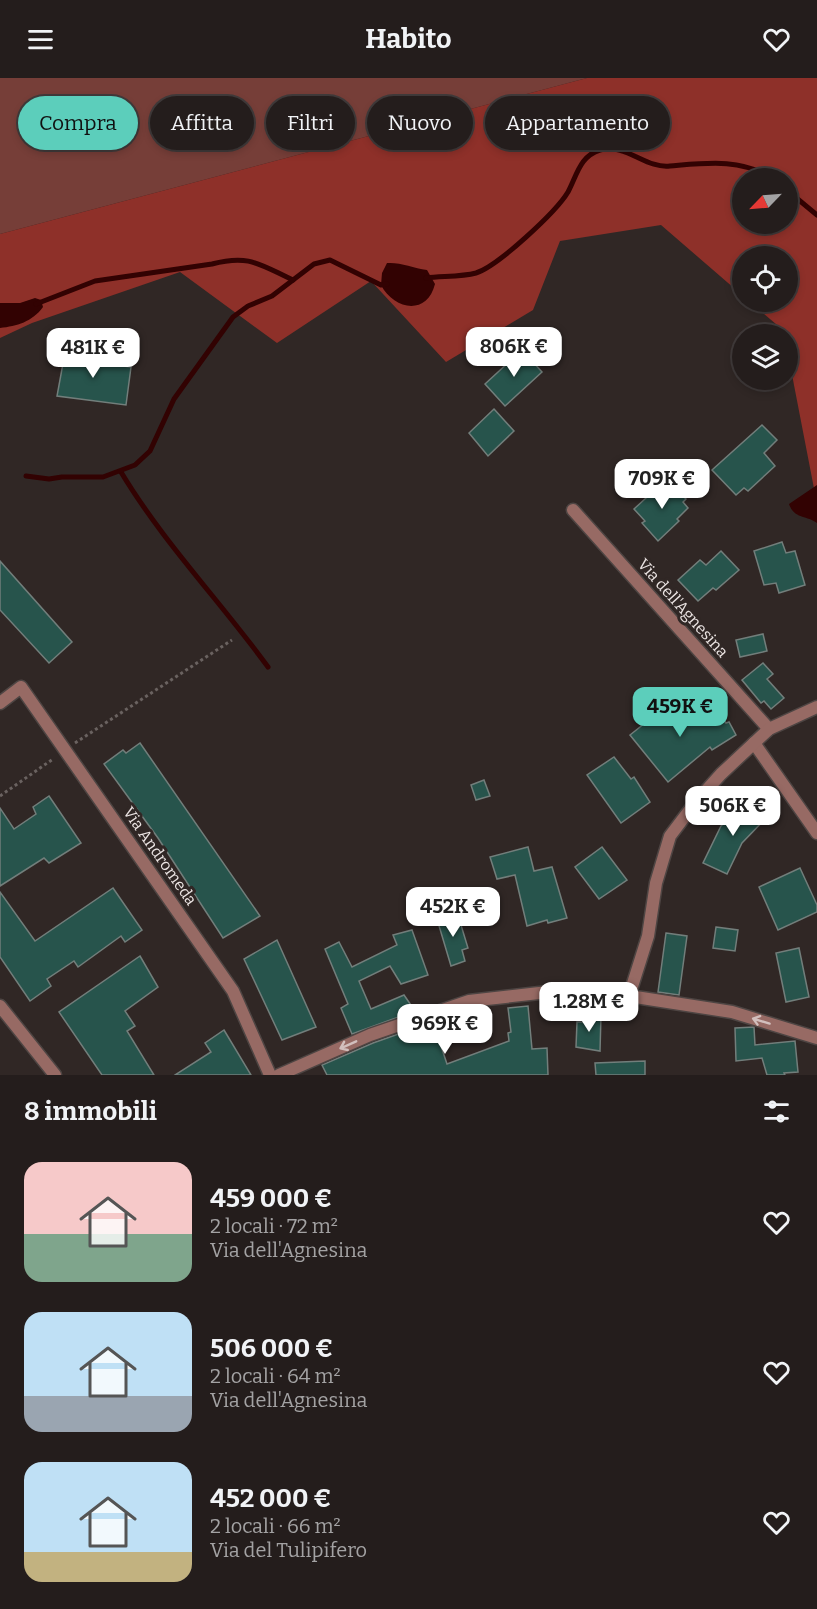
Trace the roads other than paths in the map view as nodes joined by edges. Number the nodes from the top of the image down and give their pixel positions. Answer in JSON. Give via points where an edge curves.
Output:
{"nodes":[{"id":1,"x":573,"y":510,"type":"dead end"},
{"id":2,"x":0,"y":703,"type":"edge"},
{"id":3,"x":817,"y":707,"type":"edge"},
{"id":4,"x":769,"y":729,"type":"junction"},
{"id":5,"x":754,"y":743,"type":"junction"},
{"id":6,"x":817,"y":833,"type":"edge"},
{"id":7,"x":629,"y":996,"type":"junction"},
{"id":8,"x":0,"y":1006,"type":"edge"},
{"id":9,"x":817,"y":1038,"type":"edge"},
{"id":10,"x":55,"y":1075,"type":"edge"},
{"id":11,"x":270,"y":1075,"type":"edge"},
{"id":12,"x":279,"y":1075,"type":"edge"}],
"edges":[{"from":1,"to":4,"type":"street","name":"Via dell'Agnesina"},
{"from":2,"to":11,"type":"street","name":"Via Andromeda","via":[[21,687],[233,991]]},
{"from":3,"to":4,"type":"street"},
{"from":4,"to":5,"type":"street"},
{"from":5,"to":6,"type":"street"},
{"from":5,"to":7,"type":"street","via":[[721,774],[670,836],[656,883],[648,936]]},
{"from":9,"to":7,"type":"street","one_way":true,"via":[[732,1012]]},
{"from":7,"to":12,"type":"street","one_way":true,"via":[[557,991],[469,1000],[370,1035]]},
{"from":8,"to":10,"type":"street"}]}
